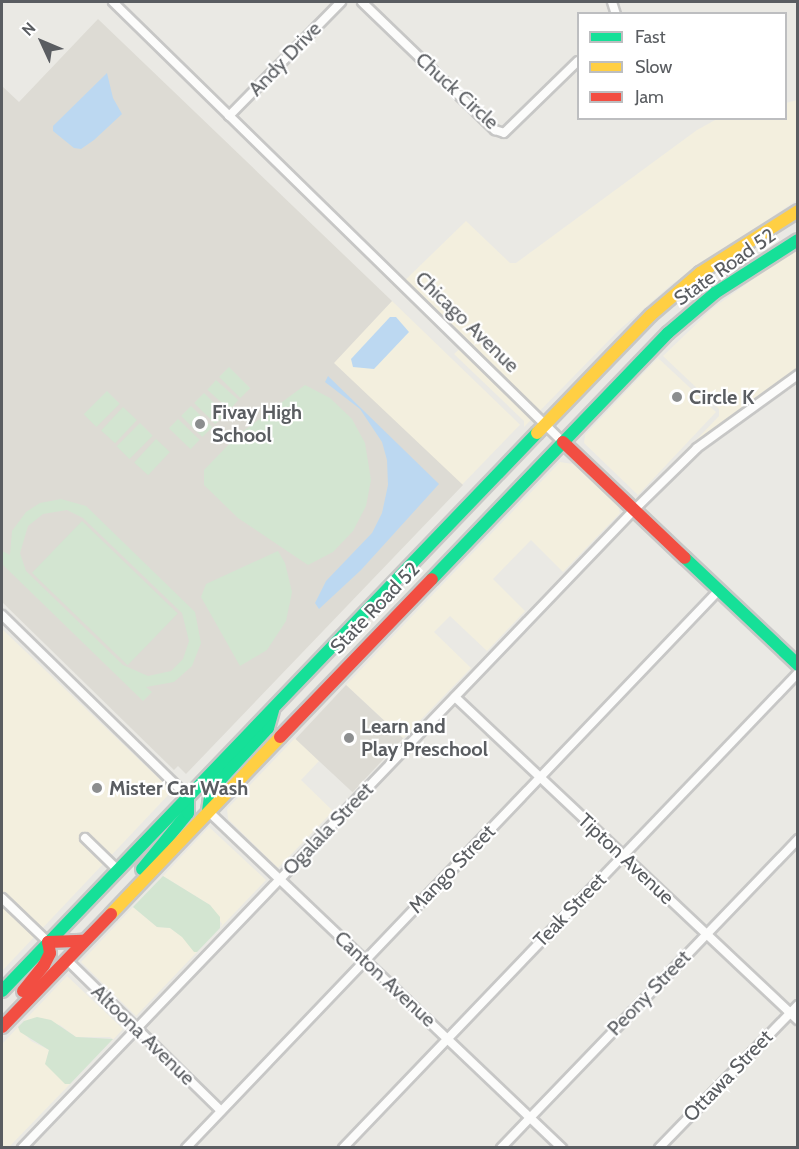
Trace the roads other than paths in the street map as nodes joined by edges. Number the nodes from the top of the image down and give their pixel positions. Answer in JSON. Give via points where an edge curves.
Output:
{"nodes":[{"id":1,"x":113,"y":2,"type":"edge"},
{"id":2,"x":341,"y":2,"type":"edge"},
{"id":3,"x":362,"y":2,"type":"edge"},
{"id":4,"x":577,"y":62,"type":"edge"},
{"id":5,"x":229,"y":117,"type":"junction"},
{"id":6,"x":798,"y":212,"type":"edge"},
{"id":7,"x":798,"y":240,"type":"edge"},
{"id":8,"x":798,"y":375,"type":"edge"},
{"id":9,"x":544,"y":424,"type":"junction"},
{"id":10,"x":563,"y":442,"type":"junction"},
{"id":11,"x":634,"y":510,"type":"junction"},
{"id":12,"x":718,"y":591,"type":"junction"},
{"id":13,"x":2,"y":615,"type":"edge"},
{"id":14,"x":798,"y":665,"type":"edge"},
{"id":15,"x":798,"y":673,"type":"edge"},
{"id":16,"x":455,"y":697,"type":"junction"},
{"id":17,"x":274,"y":708,"type":"junction"},
{"id":18,"x":540,"y":777,"type":"junction"},
{"id":19,"x":188,"y":797,"type":"junction"},
{"id":20,"x":207,"y":811,"type":"junction"},
{"id":21,"x":85,"y":838,"type":"dead end"},
{"id":22,"x":798,"y":839,"type":"edge"},
{"id":23,"x":623,"y":855,"type":"junction"},
{"id":24,"x":118,"y":870,"type":"junction"},
{"id":25,"x":279,"y":879,"type":"junction"},
{"id":26,"x":2,"y":898,"type":"edge"},
{"id":27,"x":117,"y":906,"type":"junction"},
{"id":28,"x":706,"y":934,"type":"junction"},
{"id":29,"x":48,"y":942,"type":"junction"},
{"id":30,"x":83,"y":942,"type":"junction"},
{"id":31,"x":66,"y":959,"type":"junction"},
{"id":32,"x":365,"y":961,"type":"junction"},
{"id":33,"x":2,"y":991,"type":"edge"},
{"id":34,"x":798,"y":1005,"type":"edge"},
{"id":35,"x":789,"y":1013,"type":"junction"},
{"id":36,"x":798,"y":1020,"type":"edge"},
{"id":37,"x":2,"y":1026,"type":"edge"},
{"id":38,"x":136,"y":1028,"type":"junction"},
{"id":39,"x":447,"y":1039,"type":"junction"},
{"id":40,"x":221,"y":1111,"type":"junction"},
{"id":41,"x":530,"y":1117,"type":"junction"},
{"id":42,"x":189,"y":1147,"type":"edge"},
{"id":43,"x":22,"y":1148,"type":"edge"},
{"id":44,"x":343,"y":1148,"type":"edge"},
{"id":45,"x":501,"y":1148,"type":"edge"},
{"id":46,"x":562,"y":1148,"type":"edge"},
{"id":47,"x":659,"y":1148,"type":"edge"}],
"edges":[{"from":1,"to":5,"type":"street","name":"Chicago Avenue"},
{"from":2,"to":5,"type":"street","name":"Andy Drive"},
{"from":3,"to":4,"type":"street","name":"Chuck Circle","via":[[495,130],[504,133]]},
{"from":5,"to":9,"type":"street","name":"Chicago Avenue"},
{"from":6,"to":9,"type":"main road","name":"State Road 52","via":[[700,273],[651,315]]},
{"from":7,"to":10,"type":"main road","name":"State Road 52","via":[[715,293],[668,333]]},
{"from":8,"to":11,"type":"street","name":"Ogalala Street","via":[[697,448]]},
{"from":9,"to":10,"type":"street","name":"Chicago Avenue"},
{"from":9,"to":17,"type":"main road","name":"State Road 52"},
{"from":10,"to":11,"type":"main road","name":"Chicago Avenue"},
{"from":10,"to":20,"type":"main road","name":"State Road 52"},
{"from":11,"to":12,"type":"main road","name":"Chicago Avenue"},
{"from":11,"to":16,"type":"street","name":"Ogalala Street"},
{"from":12,"to":14,"type":"main road","name":"Chicago Avenue"},
{"from":12,"to":18,"type":"street","name":"Mango Street"},
{"from":13,"to":19,"type":"street"},
{"from":15,"to":23,"type":"street","name":"Teak Street"},
{"from":16,"to":18,"type":"street","name":"Tipton Avenue"},
{"from":16,"to":25,"type":"street","name":"Ogalala Street"},
{"from":17,"to":19,"type":"main road","name":"State Road 52"},
{"from":17,"to":20,"type":"main road","via":[[268,728],[211,790]]},
{"from":18,"to":23,"type":"street","name":"Tipton Avenue"},
{"from":18,"to":32,"type":"street","name":"Mango Street"},
{"from":19,"to":24,"type":"main road","name":"State Road 52"},
{"from":19,"to":27,"type":"main road","via":[[188,813],[159,844]]},
{"from":20,"to":25,"type":"street","name":"Canton Avenue"},
{"from":20,"to":27,"type":"main road","name":"State Road 52"},
{"from":21,"to":24,"type":"street"},
{"from":22,"to":28,"type":"street","name":"Peony Street"},
{"from":23,"to":28,"type":"street","name":"Tipton Avenue"},
{"from":23,"to":39,"type":"street","name":"Teak Street"},
{"from":24,"to":29,"type":"main road","name":"State Road 52"},
{"from":25,"to":32,"type":"street","name":"Canton Avenue"},
{"from":25,"to":38,"type":"street","name":"Ogalala Street"},
{"from":26,"to":29,"type":"street"},
{"from":27,"to":30,"type":"main road","name":"State Road 52"},
{"from":28,"to":35,"type":"street","name":"Tipton Avenue"},
{"from":28,"to":41,"type":"street","name":"Peony Street"},
{"from":29,"to":30,"type":"main road"},
{"from":29,"to":33,"type":"main road","name":"State Road 52"},
{"from":29,"to":37,"type":"main road","via":[[50,953],[44,965],[9,1008]]},
{"from":30,"to":31,"type":"main road","name":"State Road 52"},
{"from":31,"to":37,"type":"main road","name":"State Road 52"},
{"from":31,"to":38,"type":"street","name":"Altoona Avenue"},
{"from":32,"to":39,"type":"street","name":"Canton Avenue"},
{"from":32,"to":40,"type":"street","name":"Mango Street"},
{"from":34,"to":35,"type":"street","name":"Ottawa Street"},
{"from":35,"to":36,"type":"street","name":"Tipton Avenue"},
{"from":35,"to":47,"type":"street","name":"Ottawa Street"},
{"from":38,"to":40,"type":"street","name":"Altoona Avenue"},
{"from":38,"to":43,"type":"street","name":"Ogalala Street"},
{"from":39,"to":41,"type":"street","name":"Canton Avenue"},
{"from":39,"to":44,"type":"street","name":"Teak Street"},
{"from":40,"to":42,"type":"street","name":"Mango Street"},
{"from":41,"to":45,"type":"street","name":"Peony Street"},
{"from":41,"to":46,"type":"street","name":"Canton Avenue"}]}
